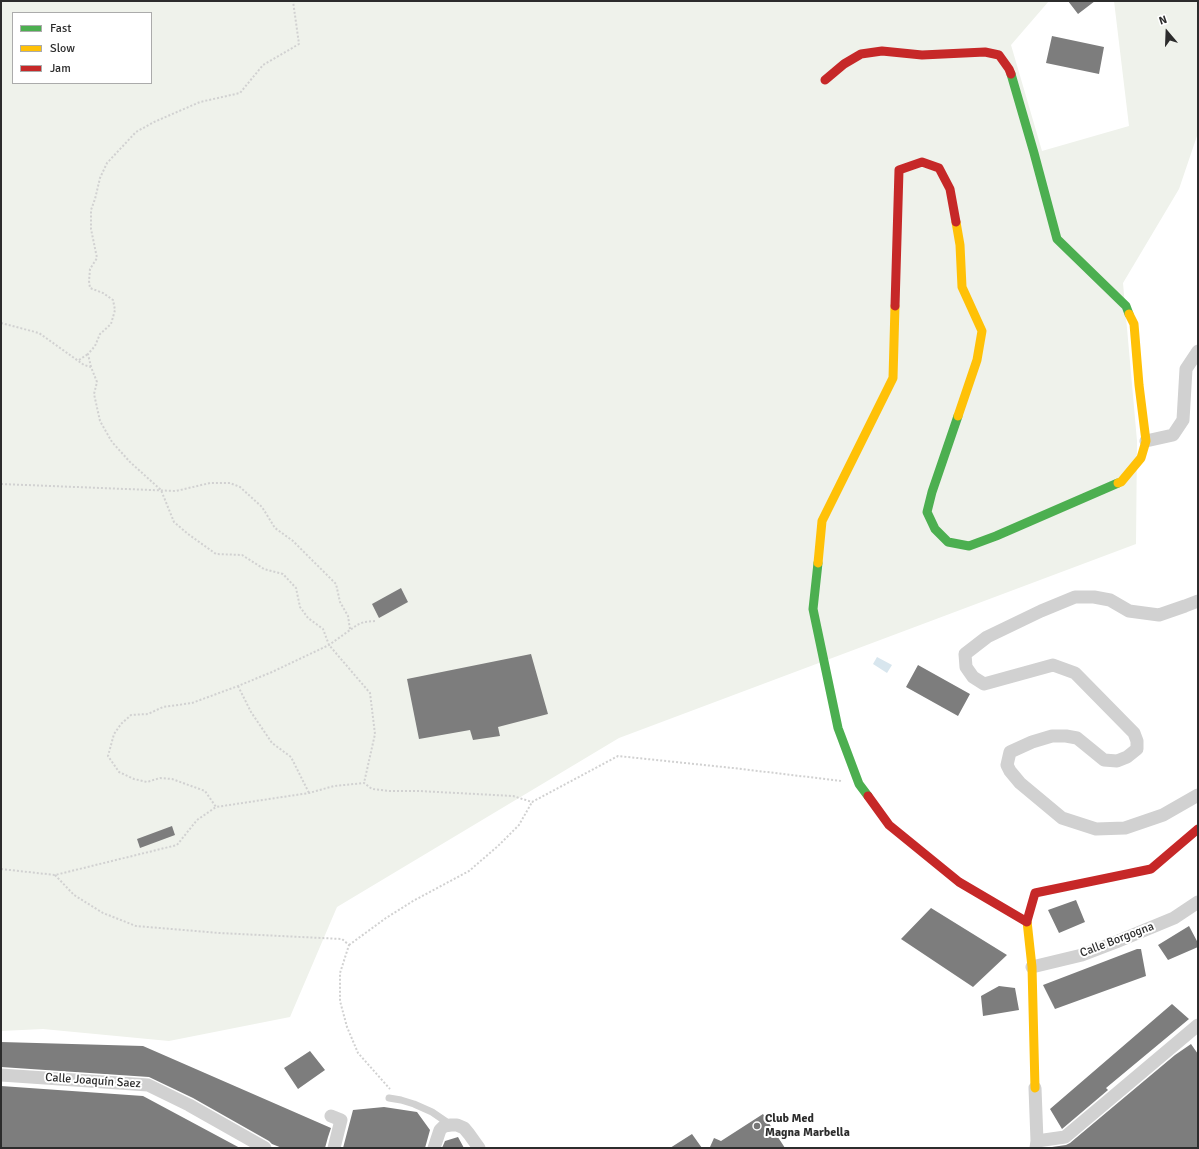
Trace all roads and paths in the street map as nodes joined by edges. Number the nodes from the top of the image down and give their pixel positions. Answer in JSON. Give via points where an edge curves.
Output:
{"nodes":[{"id":1,"x":293,"y":1,"type":"edge"},
{"id":2,"x":825,"y":80,"type":"dead end"},
{"id":3,"x":1,"y":323,"type":"edge"},
{"id":4,"x":1198,"y":351,"type":"edge"},
{"id":5,"x":88,"y":354,"type":"junction"},
{"id":6,"x":79,"y":360,"type":"junction"},
{"id":7,"x":91,"y":367,"type":"junction"},
{"id":8,"x":1146,"y":441,"type":"junction"},
{"id":9,"x":1,"y":484,"type":"edge"},
{"id":10,"x":161,"y":490,"type":"junction"},
{"id":11,"x":1198,"y":601,"type":"edge"},
{"id":12,"x":375,"y":621,"type":"dead end"},
{"id":13,"x":350,"y":629,"type":"junction"},
{"id":14,"x":329,"y":646,"type":"junction"},
{"id":15,"x":238,"y":686,"type":"junction"},
{"id":16,"x":364,"y":783,"type":"junction"},
{"id":17,"x":859,"y":784,"type":"junction"},
{"id":18,"x":309,"y":793,"type":"junction"},
{"id":19,"x":1198,"y":794,"type":"edge"},
{"id":20,"x":532,"y":802,"type":"junction"},
{"id":21,"x":216,"y":807,"type":"junction"},
{"id":22,"x":1198,"y":829,"type":"edge"},
{"id":23,"x":1,"y":870,"type":"edge"},
{"id":24,"x":55,"y":875,"type":"junction"},
{"id":25,"x":1198,"y":902,"type":"edge"},
{"id":26,"x":1026,"y":922,"type":"junction"},
{"id":27,"x":349,"y":945,"type":"junction"},
{"id":28,"x":1032,"y":967,"type":"junction"},
{"id":29,"x":1198,"y":1025,"type":"edge"},
{"id":30,"x":1,"y":1076,"type":"edge"},
{"id":31,"x":1035,"y":1088,"type":"joint"},
{"id":32,"x":389,"y":1098,"type":"dead end"},
{"id":33,"x":401,"y":1100,"type":"junction"},
{"id":34,"x":331,"y":1116,"type":"dead end"},
{"id":35,"x":451,"y":1124,"type":"junction"},
{"id":36,"x":1037,"y":1144,"type":"edge"},
{"id":37,"x":265,"y":1148,"type":"edge"},
{"id":38,"x":334,"y":1148,"type":"edge"},
{"id":39,"x":434,"y":1148,"type":"edge"},
{"id":40,"x":479,"y":1148,"type":"edge"}],
"edges":[{"from":1,"to":5,"type":"path","via":[[299,44],[263,65],[240,93],[200,102],[136,132],[107,163],[91,210],[91,229],[97,258],[90,268],[89,281],[90,288],[113,300],[115,310],[111,324],[100,334]]},
{"from":2,"to":8,"type":"street","via":[[861,54],[882,51],[922,55],[985,52],[1000,55],[1008,69],[1034,153],[1056,239],[1126,306],[1134,324]]},
{"from":3,"to":6,"type":"path","via":[[39,334]]},
{"from":4,"to":8,"type":"street","via":[[1186,369],[1183,420],[1173,435]]},
{"from":5,"to":6,"type":"path"},
{"from":5,"to":7,"type":"path"},
{"from":6,"to":7,"type":"path"},
{"from":7,"to":10,"type":"path","via":[[97,382],[94,394],[100,421],[112,442]]},
{"from":8,"to":17,"type":"street","via":[[1141,458],[1121,482],[996,536],[969,546],[948,542],[935,529],[927,512],[977,360],[982,331],[962,287],[960,245],[950,189],[939,168],[922,162],[899,170],[893,378],[822,521],[813,609],[838,728]]},
{"from":9,"to":10,"type":"path"},
{"from":10,"to":13,"type":"path","via":[[176,491],[219,482],[240,487],[262,507],[275,528],[293,541],[336,584]]},
{"from":10,"to":14,"type":"path","via":[[174,522],[216,554],[242,555],[264,569],[283,574],[296,588],[300,607],[308,618],[323,629]]},
{"from":11,"to":19,"type":"street","via":[[1159,615],[1129,611],[1110,600],[1075,597],[987,637],[964,654],[966,667],[984,684],[1053,665],[1075,673],[1134,733],[1137,749],[1117,761],[1104,760],[1077,738],[1066,736],[1052,736],[1010,752],[1007,765],[1010,771],[1020,783],[1062,818],[1096,829],[1126,828],[1163,815]]},
{"from":12,"to":13,"type":"path","via":[[364,622]]},
{"from":13,"to":14,"type":"path"},
{"from":14,"to":15,"type":"path"},
{"from":14,"to":16,"type":"path","via":[[370,693],[375,734]]},
{"from":15,"to":18,"type":"path","via":[[251,712],[272,743],[292,757]]},
{"from":15,"to":21,"type":"path","via":[[192,703],[163,707],[148,714],[131,715],[114,734],[108,756],[119,772],[134,779],[148,782],[160,778],[172,779],[205,791]]},
{"from":16,"to":18,"type":"path","via":[[334,786]]},
{"from":16,"to":20,"type":"path","via":[[372,789],[513,796]]},
{"from":17,"to":20,"type":"path","via":[[618,756]]},
{"from":17,"to":26,"type":"street","via":[[889,825],[959,882]]},
{"from":18,"to":21,"type":"path"},
{"from":20,"to":27,"type":"path","via":[[519,825],[468,871],[396,911]]},
{"from":21,"to":24,"type":"path","via":[[197,820],[177,844]]},
{"from":22,"to":26,"type":"street","via":[[1151,869],[1035,893]]},
{"from":23,"to":24,"type":"path"},
{"from":24,"to":27,"type":"path","via":[[74,895],[103,913],[136,926],[219,933],[342,938]]},
{"from":25,"to":28,"type":"street","name":"Calle Borgogna","via":[[1174,918],[1116,942],[1082,955]]},
{"from":26,"to":28,"type":"street"},
{"from":27,"to":33,"type":"path","via":[[340,972],[340,1001],[347,1027],[358,1053]]},
{"from":28,"to":31,"type":"street"},
{"from":29,"to":36,"type":"street","via":[[1065,1137]]},
{"from":30,"to":37,"type":"street","name":"Calle Joaquín Saez","via":[[148,1085]]},
{"from":31,"to":36,"type":"street"},
{"from":32,"to":33,"type":"lane"},
{"from":33,"to":35,"type":"lane","via":[[432,1112]]},
{"from":34,"to":38,"type":"street","via":[[342,1120]]},
{"from":35,"to":39,"type":"street","via":[[440,1130]]},
{"from":35,"to":40,"type":"street","via":[[464,1128]]}]}
